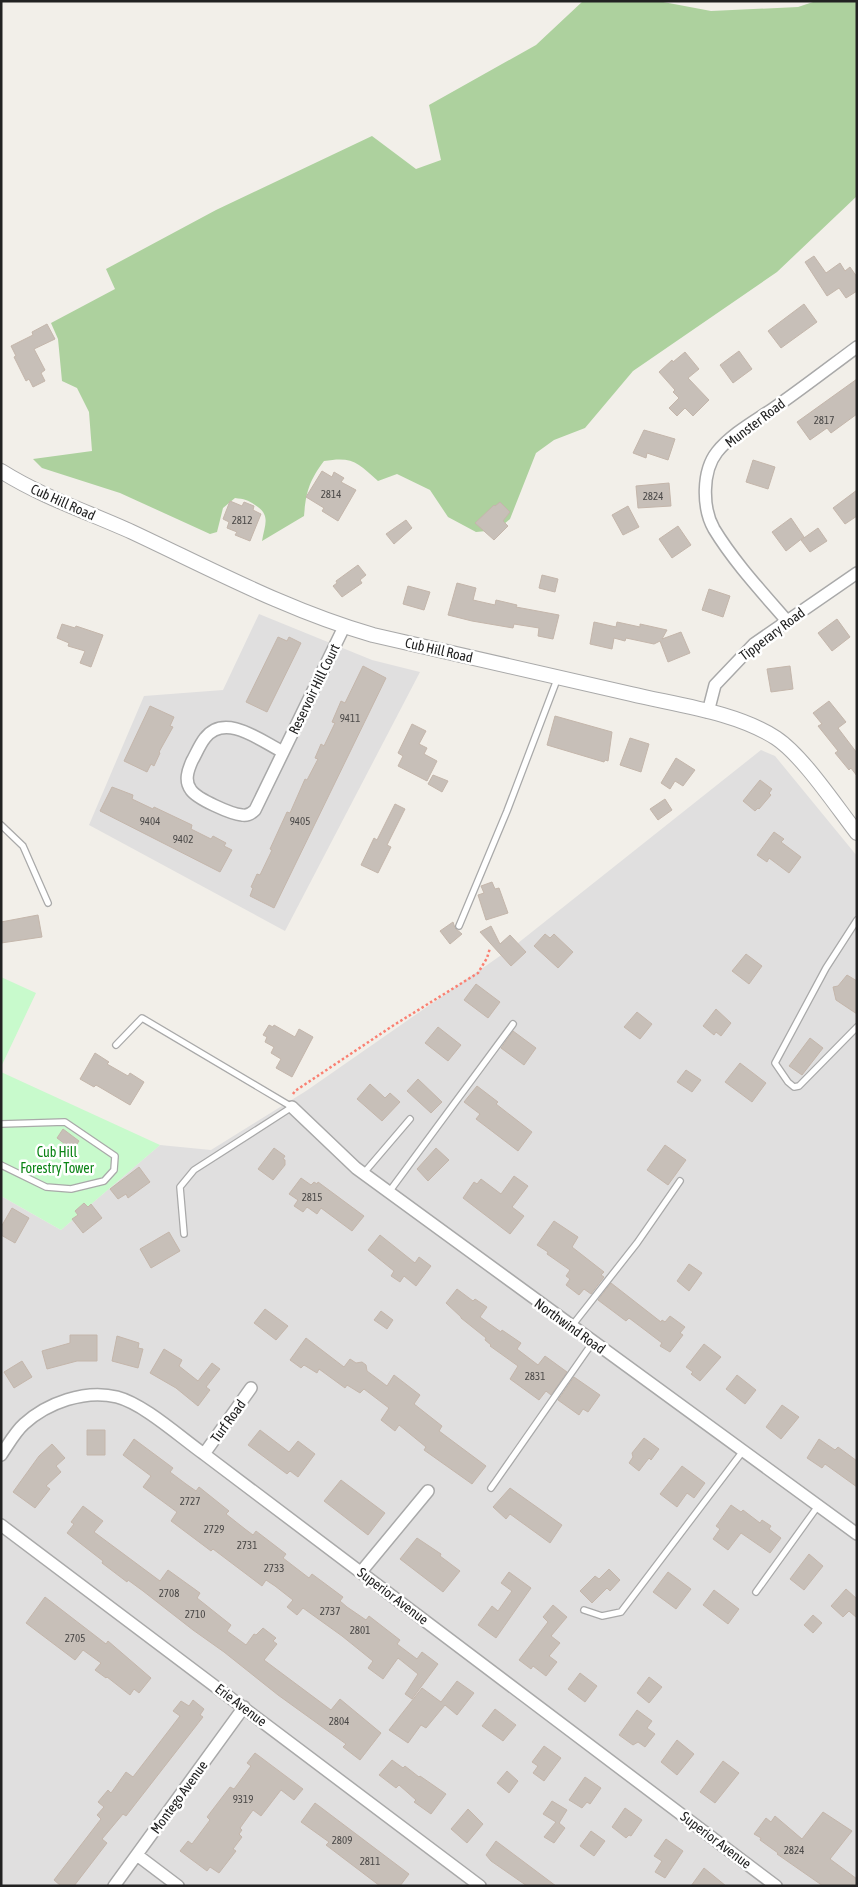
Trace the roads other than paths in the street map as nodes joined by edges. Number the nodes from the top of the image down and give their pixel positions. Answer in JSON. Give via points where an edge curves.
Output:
{"nodes":[{"id":1,"x":857,"y":347,"type":"edge"},
{"id":2,"x":1,"y":471,"type":"edge"},
{"id":3,"x":857,"y":573,"type":"edge"},
{"id":4,"x":787,"y":621,"type":"junction"},
{"id":5,"x":344,"y":627,"type":"junction"},
{"id":6,"x":558,"y":677,"type":"junction"},
{"id":7,"x":708,"y":712,"type":"junction"},
{"id":8,"x":283,"y":752,"type":"junction"},
{"id":9,"x":1,"y":825,"type":"edge"},
{"id":10,"x":857,"y":833,"type":"edge"},
{"id":11,"x":48,"y":903,"type":"dead end"},
{"id":12,"x":857,"y":920,"type":"edge"},
{"id":13,"x":459,"y":926,"type":"dead end"},
{"id":14,"x":513,"y":1024,"type":"dead end"},
{"id":15,"x":857,"y":1027,"type":"edge"},
{"id":16,"x":116,"y":1045,"type":"dead end"},
{"id":17,"x":292,"y":1107,"type":"junction"},
{"id":18,"x":410,"y":1119,"type":"dead end"},
{"id":19,"x":1,"y":1124,"type":"edge"},
{"id":20,"x":1,"y":1165,"type":"edge"},
{"id":21,"x":364,"y":1174,"type":"junction"},
{"id":22,"x":680,"y":1181,"type":"dead end"},
{"id":23,"x":389,"y":1192,"type":"junction"},
{"id":24,"x":184,"y":1234,"type":"dead end"},
{"id":25,"x":572,"y":1327,"type":"junction"},
{"id":26,"x":593,"y":1342,"type":"junction"},
{"id":27,"x":251,"y":1388,"type":"dead end"},
{"id":28,"x":743,"y":1451,"type":"junction"},
{"id":29,"x":204,"y":1454,"type":"junction"},
{"id":30,"x":1,"y":1455,"type":"edge"},
{"id":31,"x":491,"y":1488,"type":"dead end"},
{"id":32,"x":428,"y":1491,"type":"dead end"},
{"id":33,"x":818,"y":1506,"type":"junction"},
{"id":34,"x":1,"y":1525,"type":"edge"},
{"id":35,"x":857,"y":1534,"type":"edge"},
{"id":36,"x":361,"y":1572,"type":"junction"},
{"id":37,"x":756,"y":1592,"type":"dead end"},
{"id":38,"x":584,"y":1610,"type":"dead end"},
{"id":39,"x":244,"y":1707,"type":"junction"},
{"id":40,"x":137,"y":1855,"type":"junction"},
{"id":41,"x":114,"y":1886,"type":"edge"},
{"id":42,"x":178,"y":1886,"type":"edge"},
{"id":43,"x":480,"y":1886,"type":"edge"},
{"id":44,"x":776,"y":1886,"type":"edge"}],
"edges":[{"from":1,"to":4,"type":"street","name":"Munster Road","via":[[807,386],[733,436],[716,452],[709,466],[706,503],[714,528],[751,580]]},
{"from":2,"to":5,"type":"street","name":"Cub Hill Road","via":[[41,494]]},
{"from":3,"to":4,"type":"street","name":"Tipperary Road"},
{"from":4,"to":7,"type":"street","name":"Tipperary Road","via":[[754,644],[715,685]]},
{"from":5,"to":6,"type":"street","name":"Cub Hill Road"},
{"from":5,"to":8,"type":"street","name":"Reservoir Hill Court"},
{"from":6,"to":7,"type":"street","name":"Cub Hill Road"},
{"from":6,"to":13,"type":"lane"},
{"from":7,"to":10,"type":"street","name":"Cub Hill Road","via":[[745,723],[777,739],[809,772]]},
{"from":8,"to":8,"type":"street","name":"Reservoir Hill Court","via":[[235,727],[217,728],[204,739],[187,772],[187,782],[199,797],[233,813],[250,814],[256,810]]},
{"from":9,"to":11,"type":"lane","via":[[23,846]]},
{"from":12,"to":15,"type":"lane","via":[[826,968],[775,1062],[788,1082],[794,1087],[799,1086]]},
{"from":14,"to":23,"type":"lane"},
{"from":16,"to":17,"type":"lane","via":[[142,1018]]},
{"from":17,"to":21,"type":"street","name":"Northwind Road"},
{"from":17,"to":24,"type":"lane","via":[[194,1170],[180,1187]]},
{"from":18,"to":21,"type":"lane"},
{"from":19,"to":20,"type":"lane","via":[[66,1122],[115,1156],[114,1170],[104,1181],[71,1189],[46,1188]]},
{"from":21,"to":23,"type":"street","name":"Northwind Road"},
{"from":22,"to":25,"type":"lane"},
{"from":23,"to":25,"type":"street","name":"Northwind Road"},
{"from":25,"to":26,"type":"street","name":"Northwind Road"},
{"from":26,"to":28,"type":"street","name":"Northwind Road"},
{"from":26,"to":31,"type":"lane"},
{"from":27,"to":29,"type":"street","name":"Turf Road"},
{"from":28,"to":33,"type":"street","name":"Northwind Road"},
{"from":28,"to":38,"type":"lane","via":[[621,1612],[602,1616]]},
{"from":29,"to":30,"type":"street","name":"Superior Avenue","via":[[144,1410],[118,1397],[103,1395],[66,1400],[45,1409],[23,1425]]},
{"from":29,"to":36,"type":"street","name":"Superior Avenue"},
{"from":32,"to":36,"type":"street"},
{"from":33,"to":35,"type":"street","name":"Northwind Road"},
{"from":33,"to":37,"type":"lane"},
{"from":34,"to":39,"type":"street","name":"Erie Avenue"},
{"from":36,"to":44,"type":"street","name":"Superior Avenue"},
{"from":39,"to":40,"type":"street","name":"Montego Avenue"},
{"from":39,"to":43,"type":"street","name":"Erie Avenue"},
{"from":40,"to":41,"type":"street","name":"Montego Avenue"},
{"from":40,"to":42,"type":"street"}]}
